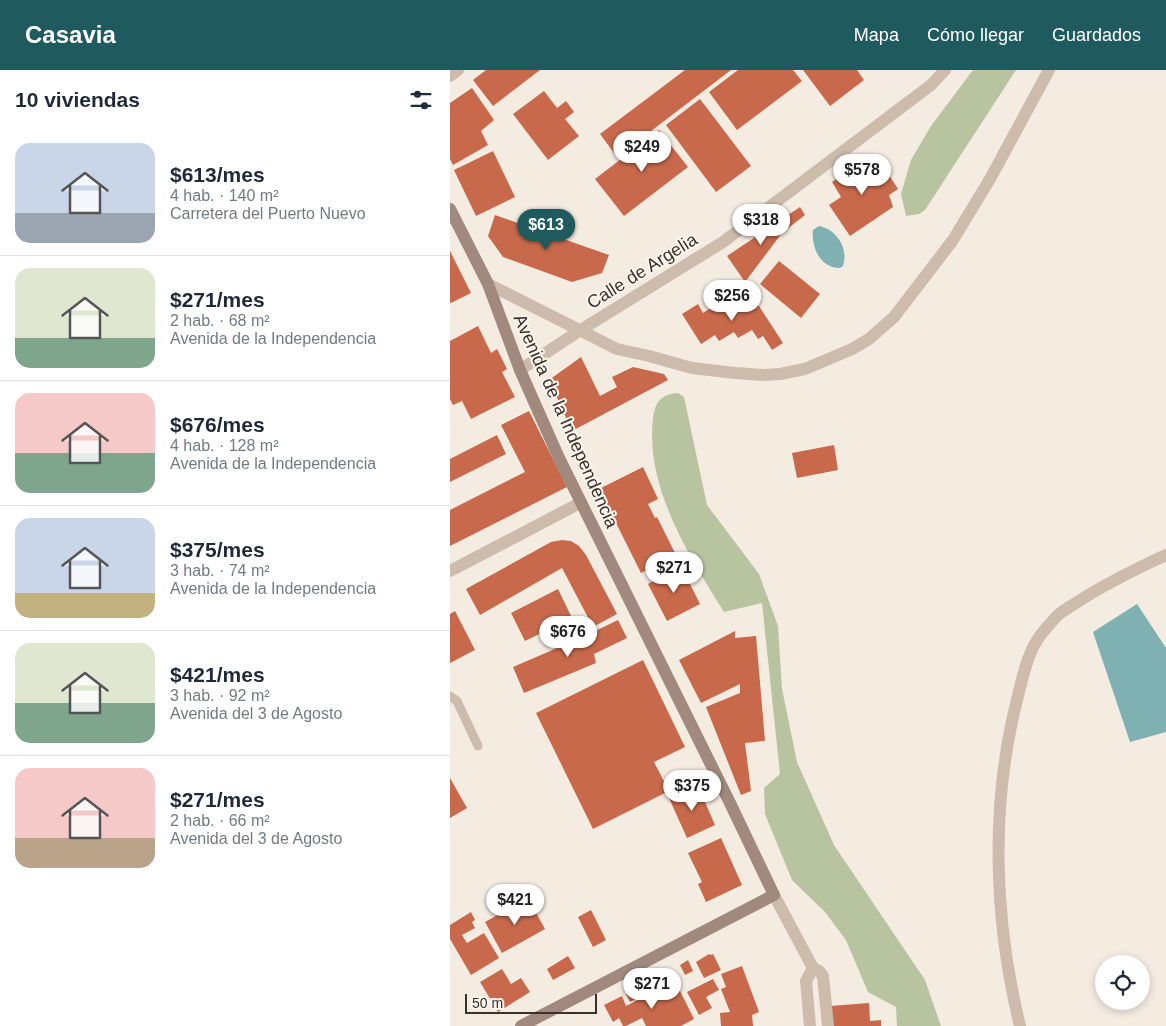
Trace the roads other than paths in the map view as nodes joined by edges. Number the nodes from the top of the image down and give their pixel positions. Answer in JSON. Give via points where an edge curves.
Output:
{"nodes":[{"id":1,"x":458,"y":70,"type":"edge"},
{"id":2,"x":945,"y":70,"type":"edge"},
{"id":3,"x":1049,"y":70,"type":"edge"},
{"id":4,"x":450,"y":76,"type":"edge"},
{"id":5,"x":450,"y":209,"type":"edge"},
{"id":6,"x":488,"y":284,"type":"junction"},
{"id":7,"x":579,"y":331,"type":"junction"},
{"id":8,"x":520,"y":370,"type":"junction"},
{"id":9,"x":580,"y":502,"type":"junction"},
{"id":10,"x":1166,"y":555,"type":"edge"},
{"id":11,"x":450,"y":572,"type":"edge"},
{"id":12,"x":450,"y":696,"type":"edge"},
{"id":13,"x":478,"y":746,"type":"dead end"},
{"id":14,"x":774,"y":895,"type":"junction"},
{"id":15,"x":812,"y":968,"type":"junction"},
{"id":16,"x":521,"y":1026,"type":"edge"},
{"id":17,"x":810,"y":1026,"type":"edge"},
{"id":18,"x":828,"y":1026,"type":"edge"},
{"id":19,"x":1020,"y":1026,"type":"edge"}],
"edges":[{"from":1,"to":4,"type":"street"},
{"from":2,"to":7,"type":"street","name":"Calle de Argelia","via":[[931,85],[723,242]]},
{"from":3,"to":7,"type":"street","via":[[953,240],[894,317],[852,349],[805,369],[764,375],[692,368],[617,349]]},
{"from":5,"to":6,"type":"main road","name":"Avenida de la Independencia"},
{"from":6,"to":7,"type":"street"},
{"from":6,"to":8,"type":"main road","name":"Avenida de la Independencia"},
{"from":7,"to":8,"type":"street","name":"Calle de Argelia"},
{"from":8,"to":9,"type":"main road","name":"Avenida de la Independencia"},
{"from":9,"to":11,"type":"street"},
{"from":9,"to":14,"type":"main road","name":"Avenida de la Independencia"},
{"from":10,"to":19,"type":"street","via":[[1105,584],[1059,614],[1035,643],[1022,678],[1005,757],[998,880]]},
{"from":12,"to":13,"type":"lane","via":[[458,702]]},
{"from":14,"to":15,"type":"street","name":"Avenida de la Independencia"},
{"from":14,"to":16,"type":"main road"},
{"from":15,"to":17,"type":"street","via":[[806,981]]},
{"from":15,"to":18,"type":"street","name":"Avenida de la Independencia","via":[[819,971],[825,982]]}]}
